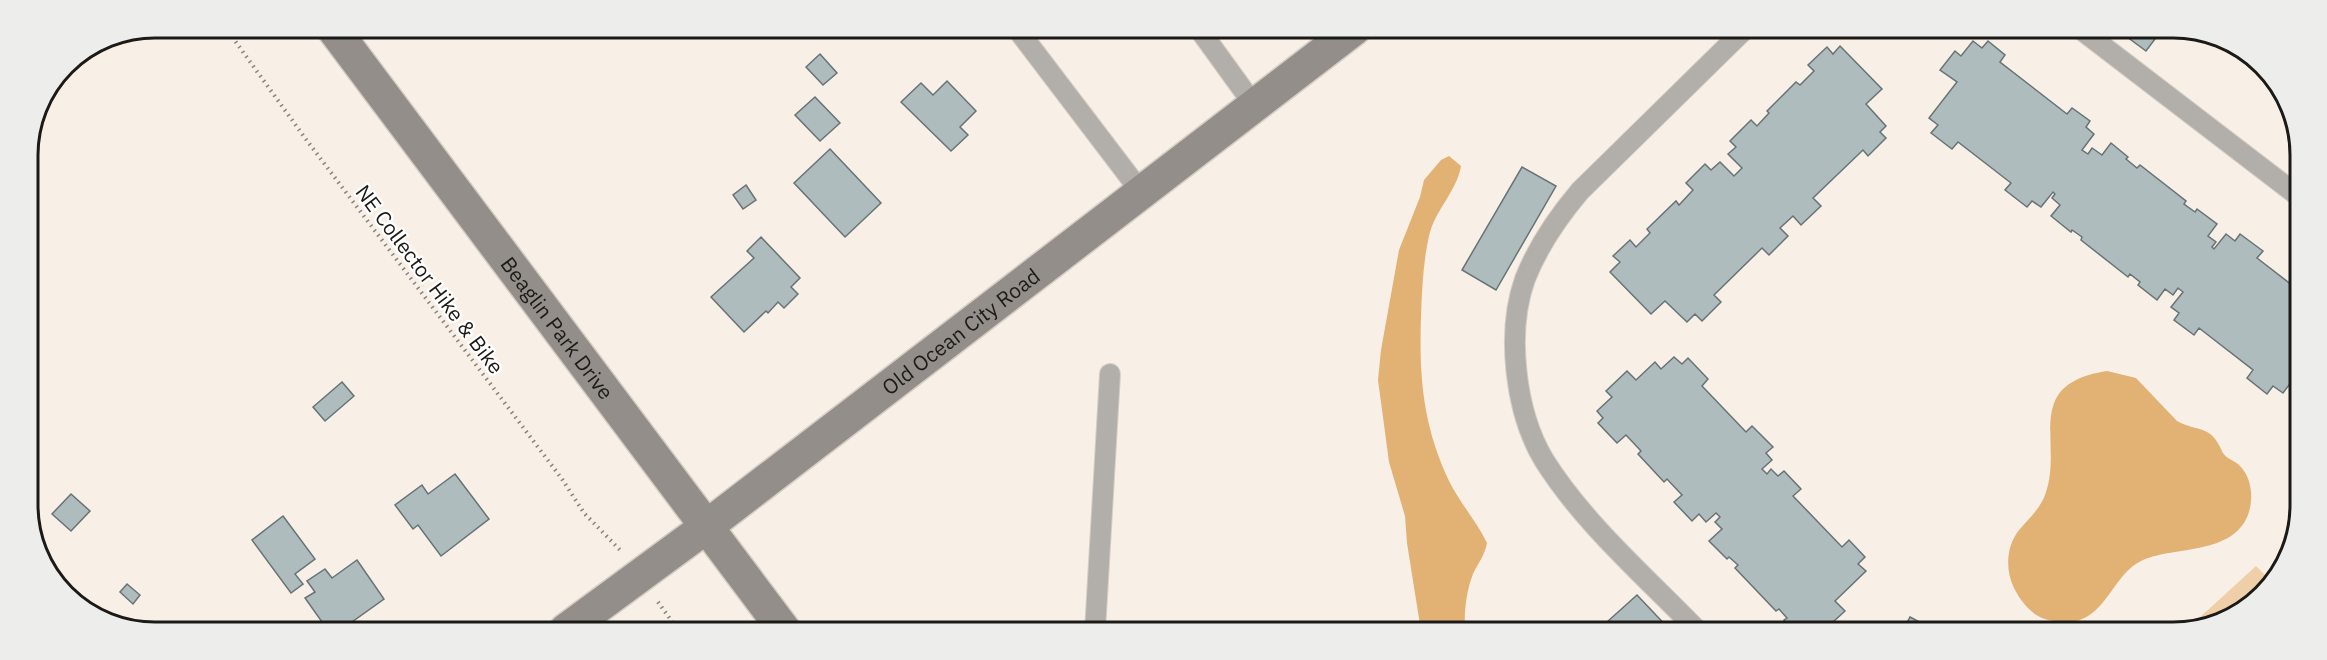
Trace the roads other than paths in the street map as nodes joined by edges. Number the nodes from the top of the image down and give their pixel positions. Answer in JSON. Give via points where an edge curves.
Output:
{"nodes":[{"id":1,"x":340,"y":38,"type":"edge"},
{"id":2,"x":1024,"y":38,"type":"edge"},
{"id":3,"x":1206,"y":38,"type":"edge"},
{"id":4,"x":1343,"y":38,"type":"edge"},
{"id":5,"x":1736,"y":38,"type":"edge"},
{"id":6,"x":2092,"y":38,"type":"edge"},
{"id":7,"x":1254,"y":105,"type":"junction"},
{"id":8,"x":2290,"y":190,"type":"edge"},
{"id":9,"x":1141,"y":192,"type":"junction"},
{"id":10,"x":1110,"y":374,"type":"dead end"},
{"id":11,"x":706,"y":527,"type":"junction"},
{"id":12,"x":577,"y":622,"type":"edge"},
{"id":13,"x":778,"y":622,"type":"edge"},
{"id":14,"x":1096,"y":622,"type":"edge"},
{"id":15,"x":1689,"y":622,"type":"edge"}],
"edges":[{"from":1,"to":11,"type":"main road","name":"Beaglin Park Drive"},
{"from":2,"to":9,"type":"lane"},
{"from":3,"to":7,"type":"lane"},
{"from":4,"to":7,"type":"main road","name":"Old Ocean City Road"},
{"from":5,"to":15,"type":"lane","via":[[1563,211],[1525,281],[1516,333],[1515,356],[1523,410],[1543,458],[1571,499]]},
{"from":6,"to":8,"type":"lane"},
{"from":7,"to":9,"type":"main road","name":"Old Ocean City Road"},
{"from":9,"to":11,"type":"main road","name":"Old Ocean City Road"},
{"from":10,"to":14,"type":"lane"},
{"from":11,"to":12,"type":"main road","name":"Old Ocean City Road"},
{"from":11,"to":13,"type":"main road","name":"Beaglin Park Drive"}]}
